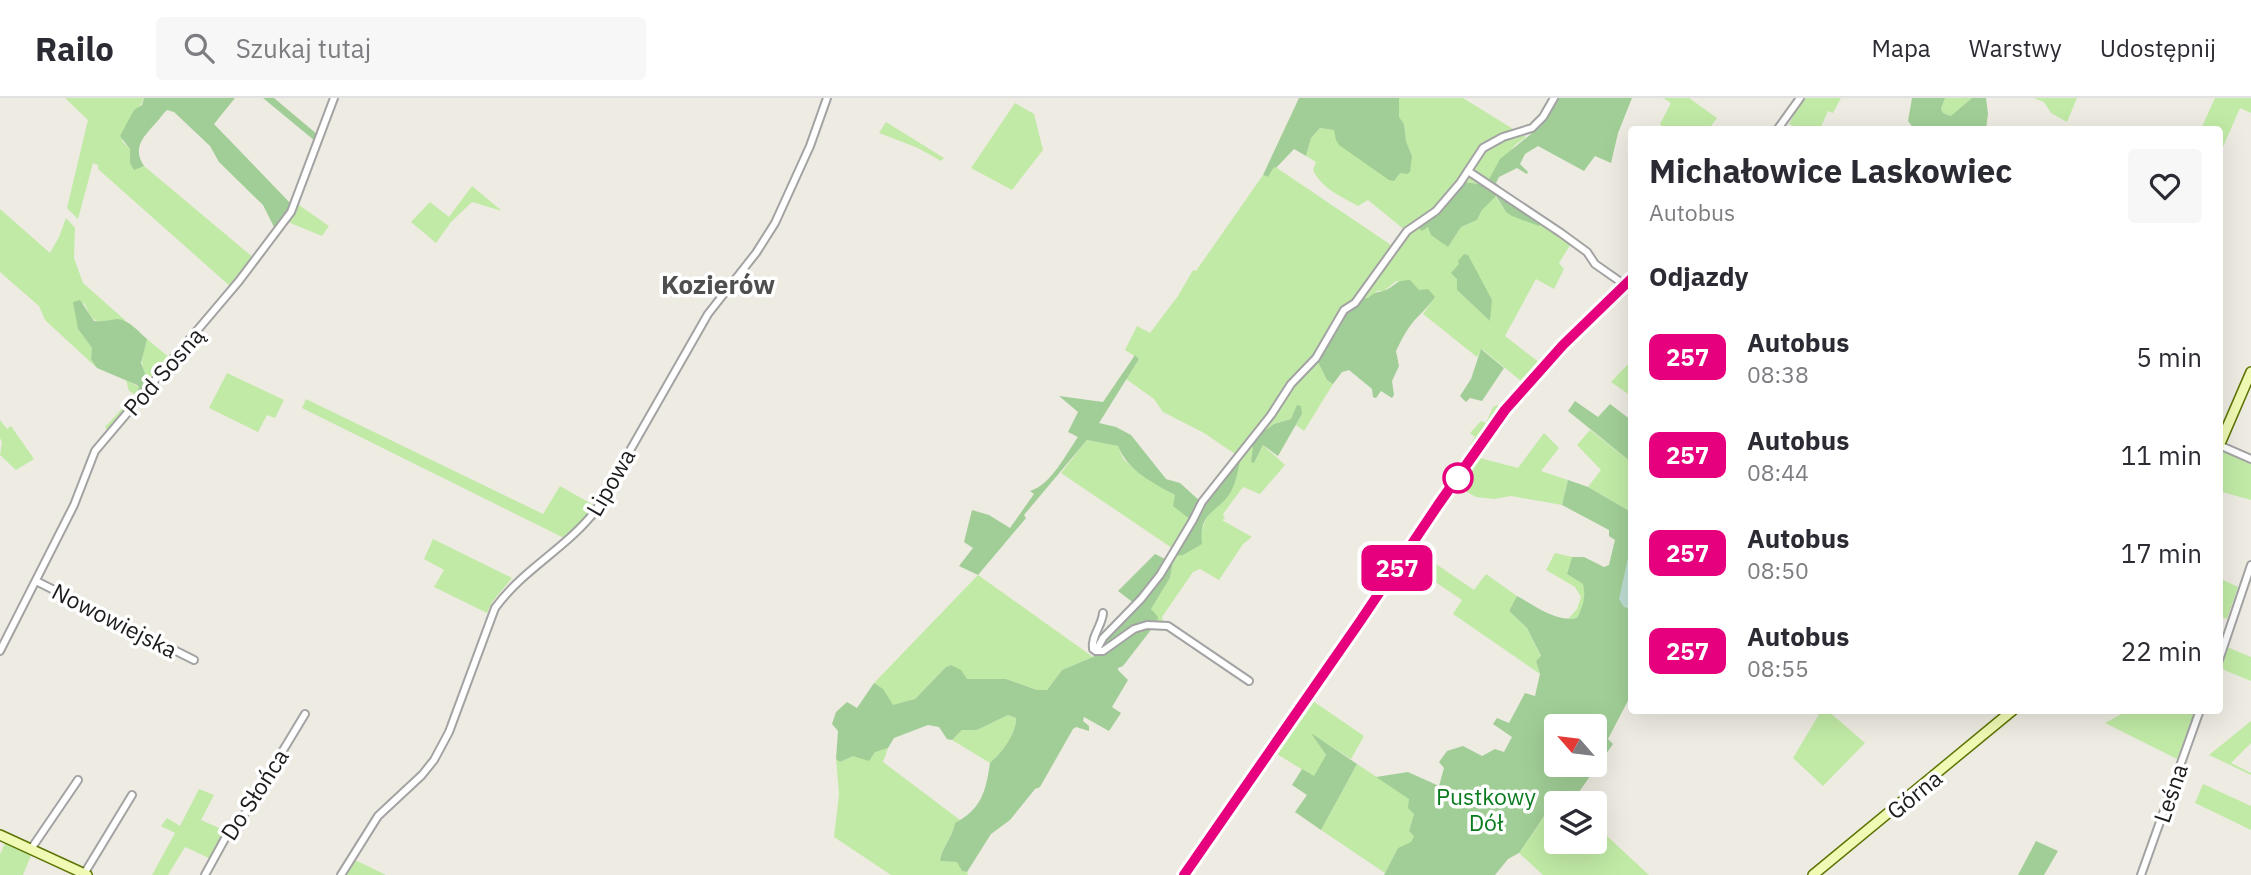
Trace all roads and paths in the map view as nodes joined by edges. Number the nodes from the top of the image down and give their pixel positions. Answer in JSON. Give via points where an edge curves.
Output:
{"nodes":[{"id":1,"x":334,"y":98,"type":"edge"},
{"id":2,"x":827,"y":98,"type":"edge"},
{"id":3,"x":1554,"y":98,"type":"edge"},
{"id":4,"x":1800,"y":98,"type":"edge"},
{"id":5,"x":1780,"y":126,"type":"edge"},
{"id":6,"x":1468,"y":171,"type":"junction"},
{"id":7,"x":1628,"y":282,"type":"edge"},
{"id":8,"x":1625,"y":285,"type":"junction"},
{"id":9,"x":2251,"y":372,"type":"edge"},
{"id":10,"x":2223,"y":437,"type":"edge"},
{"id":11,"x":2223,"y":448,"type":"edge"},
{"id":12,"x":2251,"y":459,"type":"edge"},
{"id":13,"x":2251,"y":565,"type":"edge"},
{"id":14,"x":36,"y":581,"type":"junction"},
{"id":15,"x":1103,"y":613,"type":"dead end"},
{"id":16,"x":2223,"y":648,"type":"edge"},
{"id":17,"x":0,"y":651,"type":"edge"},
{"id":18,"x":1096,"y":651,"type":"junction"},
{"id":19,"x":194,"y":660,"type":"dead end"},
{"id":20,"x":1250,"y":681,"type":"dead end"},
{"id":21,"x":305,"y":714,"type":"dead end"},
{"id":22,"x":2008,"y":714,"type":"edge"},
{"id":23,"x":2199,"y":714,"type":"edge"},
{"id":24,"x":78,"y":780,"type":"dead end"},
{"id":25,"x":132,"y":795,"type":"dead end"},
{"id":26,"x":0,"y":835,"type":"edge"},
{"id":27,"x":31,"y":849,"type":"junction"},
{"id":28,"x":85,"y":874,"type":"edge"},
{"id":29,"x":205,"y":875,"type":"edge"},
{"id":30,"x":341,"y":875,"type":"edge"},
{"id":31,"x":1184,"y":875,"type":"edge"},
{"id":32,"x":1813,"y":875,"type":"edge"},
{"id":33,"x":2141,"y":875,"type":"edge"}],
"edges":[{"from":1,"to":14,"type":"street","name":"Pod Sosną","via":[[285,222],[95,451]]},
{"from":2,"to":30,"type":"street","name":"Lipowa","via":[[775,223],[708,314],[596,510],[495,608],[434,760],[378,816]]},
{"from":3,"to":6,"type":"street","via":[[1532,128],[1483,148]]},
{"from":4,"to":5,"type":"street"},
{"from":6,"to":8,"type":"street","via":[[1578,245]]},
{"from":6,"to":18,"type":"street","via":[[1437,211],[1407,231],[1355,303],[1344,310],[1316,358],[1202,502],[1160,575]]},
{"from":7,"to":8,"type":"street"},
{"from":8,"to":31,"type":"street","via":[[1505,410]]},
{"from":9,"to":10,"type":"street"},
{"from":11,"to":12,"type":"street"},
{"from":13,"to":16,"type":"street"},
{"from":14,"to":17,"type":"street","name":"Pod Sosną"},
{"from":14,"to":19,"type":"street","name":"Nowowiejska"},
{"from":15,"to":18,"type":"street","via":[[1093,639]]},
{"from":18,"to":20,"type":"street","via":[[1103,651],[1134,629],[1168,626]]},
{"from":21,"to":29,"type":"street","name":"Do Słońca"},
{"from":22,"to":32,"type":"street","name":"Górna"},
{"from":23,"to":33,"type":"street","name":"Leśna"},
{"from":24,"to":27,"type":"street"},
{"from":25,"to":28,"type":"street"},
{"from":26,"to":27,"type":"street"},
{"from":27,"to":28,"type":"street"}]}
